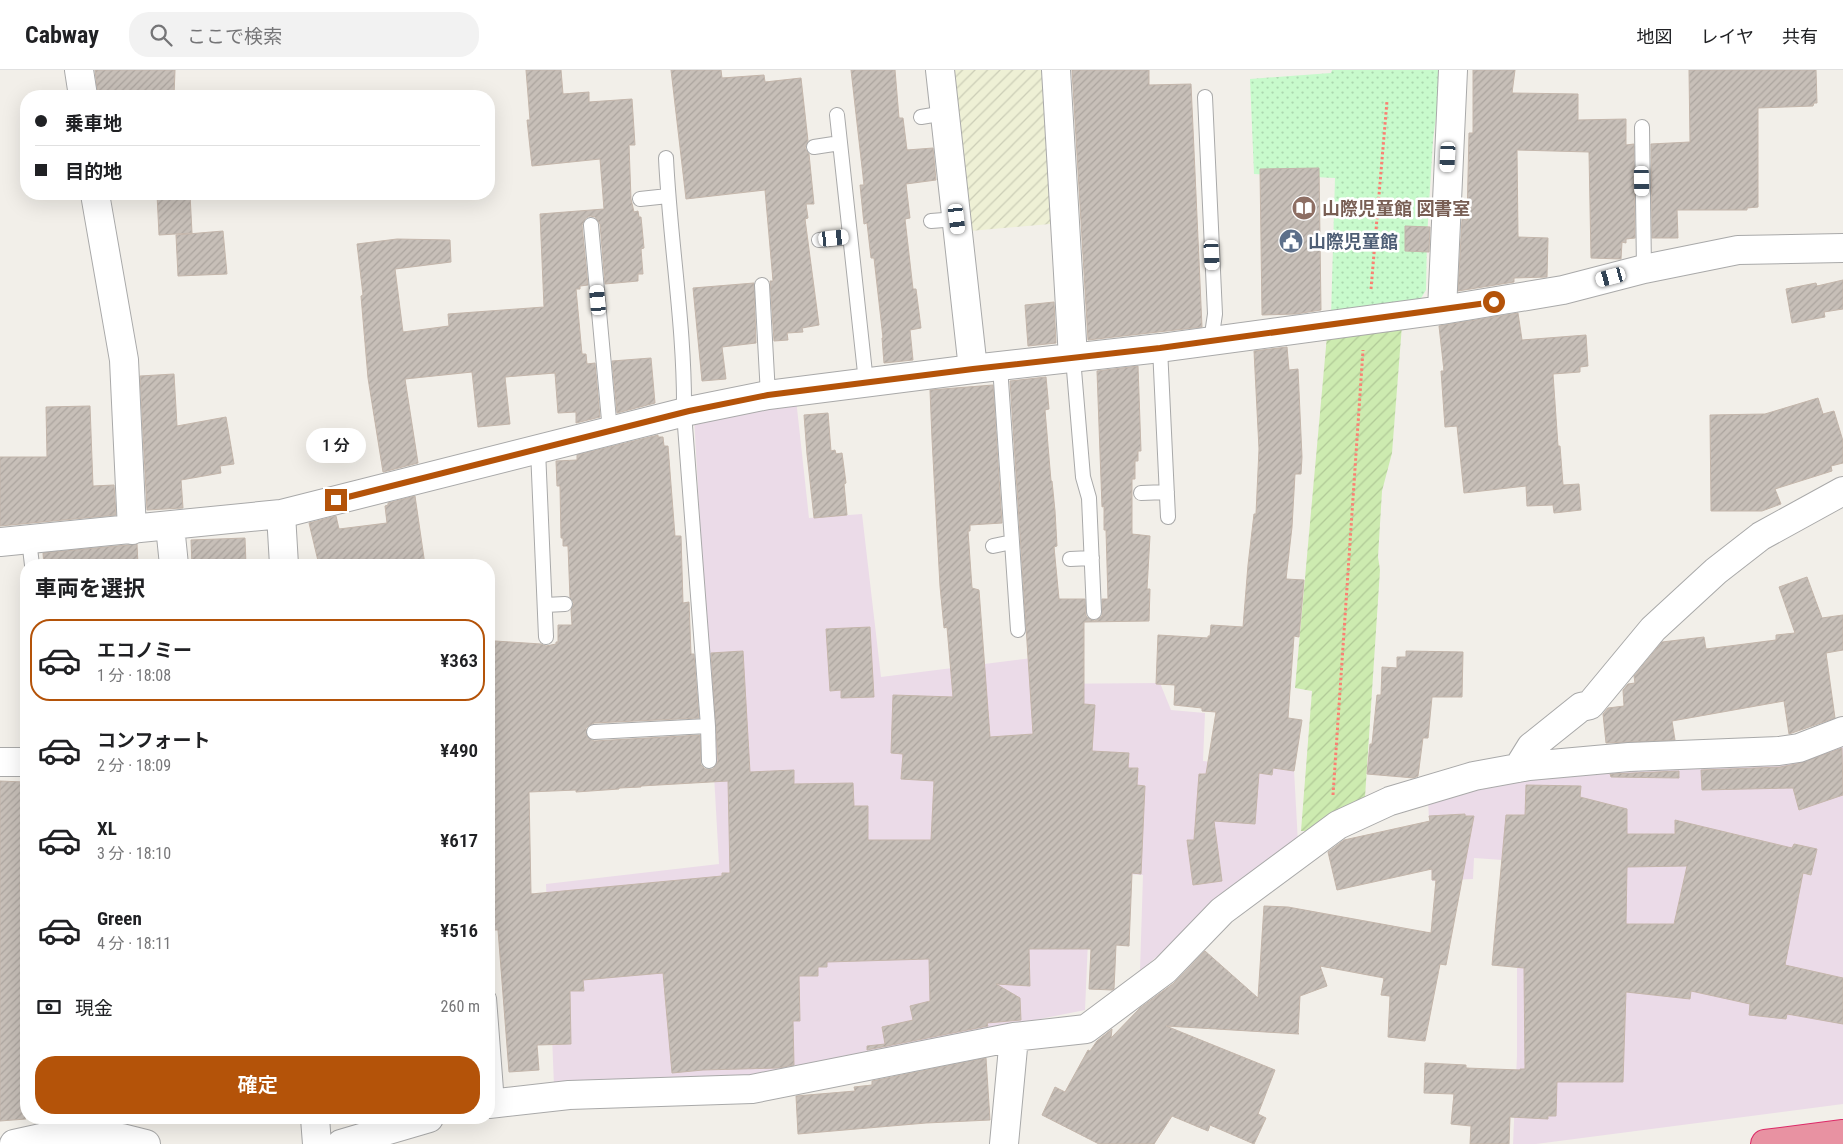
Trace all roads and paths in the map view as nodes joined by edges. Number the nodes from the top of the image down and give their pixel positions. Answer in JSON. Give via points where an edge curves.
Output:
{"nodes":[{"id":1,"x":79,"y":70,"type":"edge"},
{"id":2,"x":940,"y":70,"type":"edge"},
{"id":3,"x":1056,"y":70,"type":"edge"},
{"id":4,"x":1453,"y":70,"type":"edge"},
{"id":5,"x":81,"y":90,"type":"edge"},
{"id":6,"x":1205,"y":97,"type":"dead end"},
{"id":7,"x":1387,"y":101,"type":"dead end"},
{"id":8,"x":837,"y":115,"type":"dead end"},
{"id":9,"x":1642,"y":127,"type":"dead end"},
{"id":10,"x":840,"y":143,"type":"junction"},
{"id":11,"x":814,"y":147,"type":"dead end"},
{"id":12,"x":666,"y":158,"type":"dead end"},
{"id":13,"x":668,"y":196,"type":"junction"},
{"id":14,"x":640,"y":199,"type":"dead end"},
{"id":15,"x":96,"y":200,"type":"edge"},
{"id":16,"x":591,"y":225,"type":"dead end"},
{"id":17,"x":850,"y":237,"type":"junction"},
{"id":18,"x":819,"y":240,"type":"dead end"},
{"id":19,"x":1843,"y":248,"type":"edge"},
{"id":20,"x":1644,"y":269,"type":"junction"},
{"id":21,"x":762,"y":285,"type":"dead end"},
{"id":22,"x":1442,"y":310,"type":"junction"},
{"id":23,"x":1366,"y":320,"type":"junction"},
{"id":24,"x":1211,"y":341,"type":"junction"},
{"id":25,"x":1160,"y":348,"type":"junction"},
{"id":26,"x":1073,"y":358,"type":"junction"},
{"id":27,"x":1000,"y":366,"type":"junction"},
{"id":28,"x":973,"y":369,"type":"junction"},
{"id":29,"x":866,"y":382,"type":"junction"},
{"id":30,"x":768,"y":395,"type":"junction"},
{"id":31,"x":684,"y":413,"type":"junction"},
{"id":32,"x":610,"y":431,"type":"junction"},
{"id":33,"x":538,"y":450,"type":"junction"},
{"id":34,"x":1843,"y":491,"type":"edge"},
{"id":35,"x":1167,"y":492,"type":"junction"},
{"id":36,"x":1141,"y":493,"type":"dead end"},
{"id":37,"x":281,"y":514,"type":"junction"},
{"id":38,"x":1168,"y":517,"type":"dead end"},
{"id":39,"x":170,"y":526,"type":"junction"},
{"id":40,"x":132,"y":530,"type":"junction"},
{"id":41,"x":0,"y":542,"type":"edge"},
{"id":42,"x":1012,"y":542,"type":"junction"},
{"id":43,"x":993,"y":546,"type":"dead end"},
{"id":44,"x":30,"y":552,"type":"edge"},
{"id":45,"x":1070,"y":558,"type":"dead end"},
{"id":46,"x":1092,"y":558,"type":"junction"},
{"id":47,"x":173,"y":559,"type":"edge"},
{"id":48,"x":284,"y":559,"type":"edge"},
{"id":49,"x":565,"y":604,"type":"dead end"},
{"id":50,"x":545,"y":605,"type":"junction"},
{"id":51,"x":1094,"y":612,"type":"dead end"},
{"id":52,"x":1018,"y":630,"type":"dead end"},
{"id":53,"x":546,"y":637,"type":"dead end"},
{"id":54,"x":708,"y":726,"type":"junction"},
{"id":55,"x":1843,"y":731,"type":"edge"},
{"id":56,"x":594,"y":732,"type":"dead end"},
{"id":57,"x":709,"y":761,"type":"dead end"},
{"id":58,"x":0,"y":762,"type":"edge"},
{"id":59,"x":20,"y":762,"type":"edge"},
{"id":60,"x":1518,"y":768,"type":"junction"},
{"id":61,"x":1338,"y":825,"type":"junction"},
{"id":62,"x":1014,"y":1037,"type":"junction"},
{"id":63,"x":495,"y":1103,"type":"edge"},
{"id":64,"x":315,"y":1124,"type":"edge"},
{"id":65,"x":409,"y":1124,"type":"edge"},
{"id":66,"x":60,"y":1125,"type":"edge"},
{"id":67,"x":1843,"y":1134,"type":"edge"},
{"id":68,"x":14,"y":1144,"type":"edge"},
{"id":69,"x":146,"y":1144,"type":"edge"},
{"id":70,"x":317,"y":1144,"type":"edge"},
{"id":71,"x":341,"y":1144,"type":"edge"},
{"id":72,"x":1004,"y":1144,"type":"edge"},
{"id":73,"x":1766,"y":1144,"type":"edge"}],
"edges":[{"from":1,"to":5,"type":"street"},
{"from":2,"to":28,"type":"street","via":[[933,115],[944,220]]},
{"from":3,"to":26,"type":"street"},
{"from":4,"to":22,"type":"street"},
{"from":6,"to":24,"type":"lane","via":[[1215,314]]},
{"from":7,"to":23,"type":"path"},
{"from":8,"to":10,"type":"lane"},
{"from":9,"to":20,"type":"lane"},
{"from":10,"to":11,"type":"lane"},
{"from":10,"to":17,"type":"lane"},
{"from":12,"to":13,"type":"lane"},
{"from":13,"to":14,"type":"lane"},
{"from":13,"to":31,"type":"lane","via":[[669,278],[685,376]]},
{"from":15,"to":40,"type":"street","via":[[124,360]]},
{"from":16,"to":32,"type":"lane"},
{"from":17,"to":18,"type":"lane"},
{"from":17,"to":29,"type":"lane"},
{"from":19,"to":20,"type":"street","via":[[1738,250]]},
{"from":20,"to":22,"type":"street","via":[[1563,290]]},
{"from":21,"to":30,"type":"lane"},
{"from":22,"to":23,"type":"street"},
{"from":23,"to":24,"type":"street"},
{"from":23,"to":61,"type":"path","via":[[1332,806]]},
{"from":24,"to":25,"type":"street"},
{"from":25,"to":26,"type":"street"},
{"from":25,"to":35,"type":"lane"},
{"from":26,"to":27,"type":"street"},
{"from":26,"to":46,"type":"lane","via":[[1083,477],[1089,498]]},
{"from":27,"to":28,"type":"street"},
{"from":27,"to":42,"type":"lane"},
{"from":28,"to":29,"type":"street"},
{"from":29,"to":30,"type":"street"},
{"from":30,"to":31,"type":"street"},
{"from":31,"to":32,"type":"street"},
{"from":31,"to":54,"type":"lane"},
{"from":32,"to":33,"type":"street"},
{"from":33,"to":37,"type":"street"},
{"from":33,"to":50,"type":"lane"},
{"from":34,"to":60,"type":"street","via":[[1761,536],[1716,571],[1653,629],[1590,705],[1581,707],[1531,747]]},
{"from":35,"to":36,"type":"lane"},
{"from":35,"to":38,"type":"lane"},
{"from":37,"to":39,"type":"street"},
{"from":37,"to":48,"type":"street"},
{"from":39,"to":40,"type":"street"},
{"from":39,"to":47,"type":"street"},
{"from":40,"to":44,"type":"street"},
{"from":41,"to":44,"type":"street"},
{"from":42,"to":43,"type":"lane"},
{"from":42,"to":52,"type":"lane"},
{"from":45,"to":46,"type":"lane"},
{"from":46,"to":51,"type":"lane"},
{"from":49,"to":50,"type":"lane"},
{"from":50,"to":53,"type":"lane"},
{"from":54,"to":56,"type":"lane"},
{"from":54,"to":57,"type":"lane"},
{"from":55,"to":60,"type":"street","via":[[1799,748],[1779,751],[1629,757]]},
{"from":58,"to":59,"type":"street"},
{"from":60,"to":61,"type":"street","via":[[1474,776],[1390,801]]},
{"from":61,"to":62,"type":"street","via":[[1222,911],[1164,970],[1086,1029]]},
{"from":62,"to":63,"type":"street","via":[[752,1089],[569,1095]]},
{"from":62,"to":72,"type":"street"},
{"from":64,"to":70,"type":"street"},
{"from":65,"to":71,"type":"street"},
{"from":66,"to":68,"type":"street"},
{"from":66,"to":69,"type":"street","via":[[73,1131]]},
{"from":67,"to":73,"type":"highway"}]}
